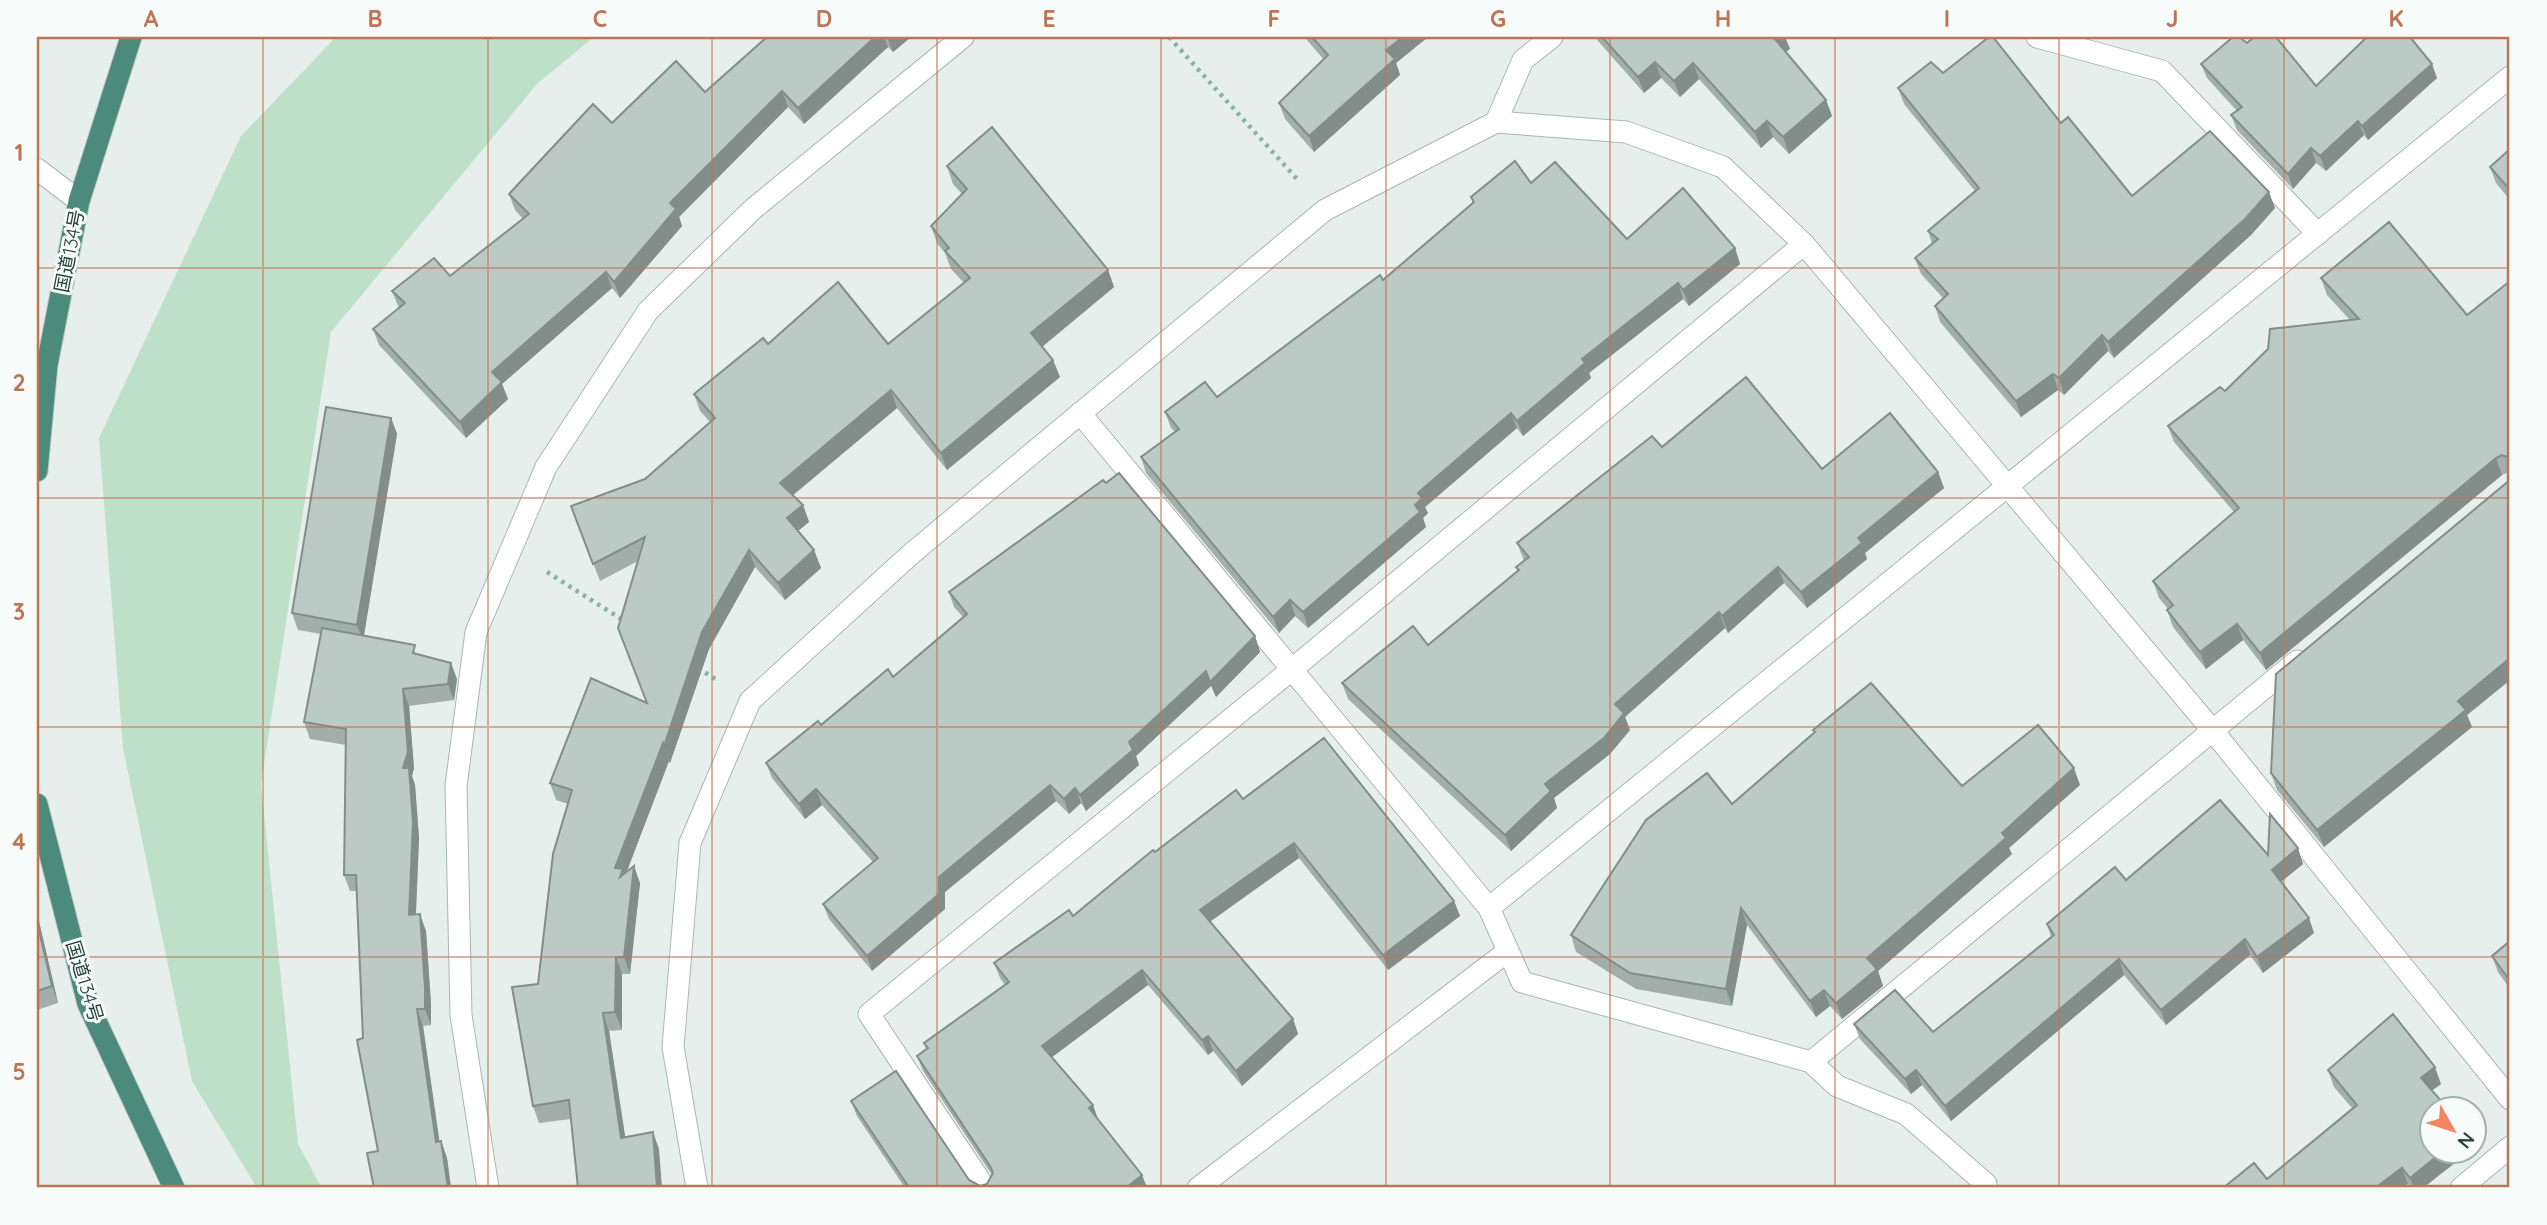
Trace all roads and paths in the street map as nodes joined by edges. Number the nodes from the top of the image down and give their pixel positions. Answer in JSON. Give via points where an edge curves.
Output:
{"nodes":[{"id":1,"x":131,"y":37,"type":"edge"},
{"id":2,"x":963,"y":37,"type":"edge"},
{"id":3,"x":1169,"y":37,"type":"edge"},
{"id":4,"x":1552,"y":37,"type":"edge"},
{"id":5,"x":2037,"y":37,"type":"edge"},
{"id":6,"x":2510,"y":76,"type":"edge"},
{"id":7,"x":1496,"y":122,"type":"junction"},
{"id":8,"x":37,"y":169,"type":"edge"},
{"id":9,"x":79,"y":201,"type":"junction"},
{"id":10,"x":1325,"y":211,"type":"junction"},
{"id":11,"x":2318,"y":234,"type":"junction"},
{"id":12,"x":1804,"y":244,"type":"junction"},
{"id":13,"x":1080,"y":413,"type":"junction"},
{"id":14,"x":37,"y":471,"type":"edge"},
{"id":15,"x":2009,"y":484,"type":"junction"},
{"id":16,"x":511,"y":549,"type":"junction"},
{"id":17,"x":636,"y":629,"type":"edge"},
{"id":18,"x":2308,"y":652,"type":"edge"},
{"id":19,"x":694,"y":665,"type":"edge"},
{"id":20,"x":1290,"y":671,"type":"junction"},
{"id":21,"x":750,"y":701,"type":"junction"},
{"id":22,"x":2213,"y":731,"type":"junction"},
{"id":23,"x":37,"y":804,"type":"edge"},
{"id":24,"x":1489,"y":908,"type":"junction"},
{"id":25,"x":1508,"y":951,"type":"junction"},
{"id":26,"x":1811,"y":1062,"type":"junction"},
{"id":27,"x":2510,"y":1099,"type":"edge"},
{"id":28,"x":2510,"y":1147,"type":"edge"},
{"id":29,"x":1986,"y":1184,"type":"dead end"},
{"id":30,"x":174,"y":1188,"type":"edge"},
{"id":31,"x":488,"y":1188,"type":"edge"},
{"id":32,"x":697,"y":1188,"type":"edge"},
{"id":33,"x":985,"y":1188,"type":"edge"},
{"id":34,"x":1198,"y":1188,"type":"edge"},
{"id":35,"x":2461,"y":1188,"type":"edge"}],
"edges":[{"from":1,"to":9,"type":"highway","name":"国道134号"},
{"from":2,"to":16,"type":"street","via":[[753,209],[648,311],[546,467]]},
{"from":3,"to":10,"type":"path"},
{"from":4,"to":7,"type":"street","via":[[1523,60]]},
{"from":5,"to":11,"type":"street","via":[[2162,71]]},
{"from":6,"to":11,"type":"street"},
{"from":7,"to":10,"type":"street"},
{"from":7,"to":12,"type":"street","via":[[1626,132],[1723,167]]},
{"from":8,"to":9,"type":"street"},
{"from":9,"to":14,"type":"highway","name":"国道134号","via":[[47,365]]},
{"from":10,"to":13,"type":"street"},
{"from":11,"to":15,"type":"street"},
{"from":12,"to":15,"type":"street"},
{"from":12,"to":20,"type":"street"},
{"from":13,"to":20,"type":"street"},
{"from":13,"to":21,"type":"street","via":[[911,554]]},
{"from":15,"to":22,"type":"street"},
{"from":15,"to":24,"type":"street"},
{"from":16,"to":17,"type":"path"},
{"from":16,"to":31,"type":"street","via":[[476,632],[456,786],[461,1015]]},
{"from":18,"to":22,"type":"street"},
{"from":19,"to":21,"type":"path"},
{"from":20,"to":24,"type":"street"},
{"from":20,"to":33,"type":"street","via":[[869,1014]]},
{"from":21,"to":32,"type":"street","via":[[690,843],[673,1047]]},
{"from":22,"to":26,"type":"street"},
{"from":22,"to":27,"type":"street"},
{"from":23,"to":30,"type":"highway","name":"国道134号","via":[[88,1004]]},
{"from":24,"to":25,"type":"street"},
{"from":25,"to":26,"type":"street","via":[[1522,982]]},
{"from":25,"to":34,"type":"street"},
{"from":26,"to":29,"type":"street","via":[[1837,1086],[1906,1114]]},
{"from":28,"to":35,"type":"street"}]}
